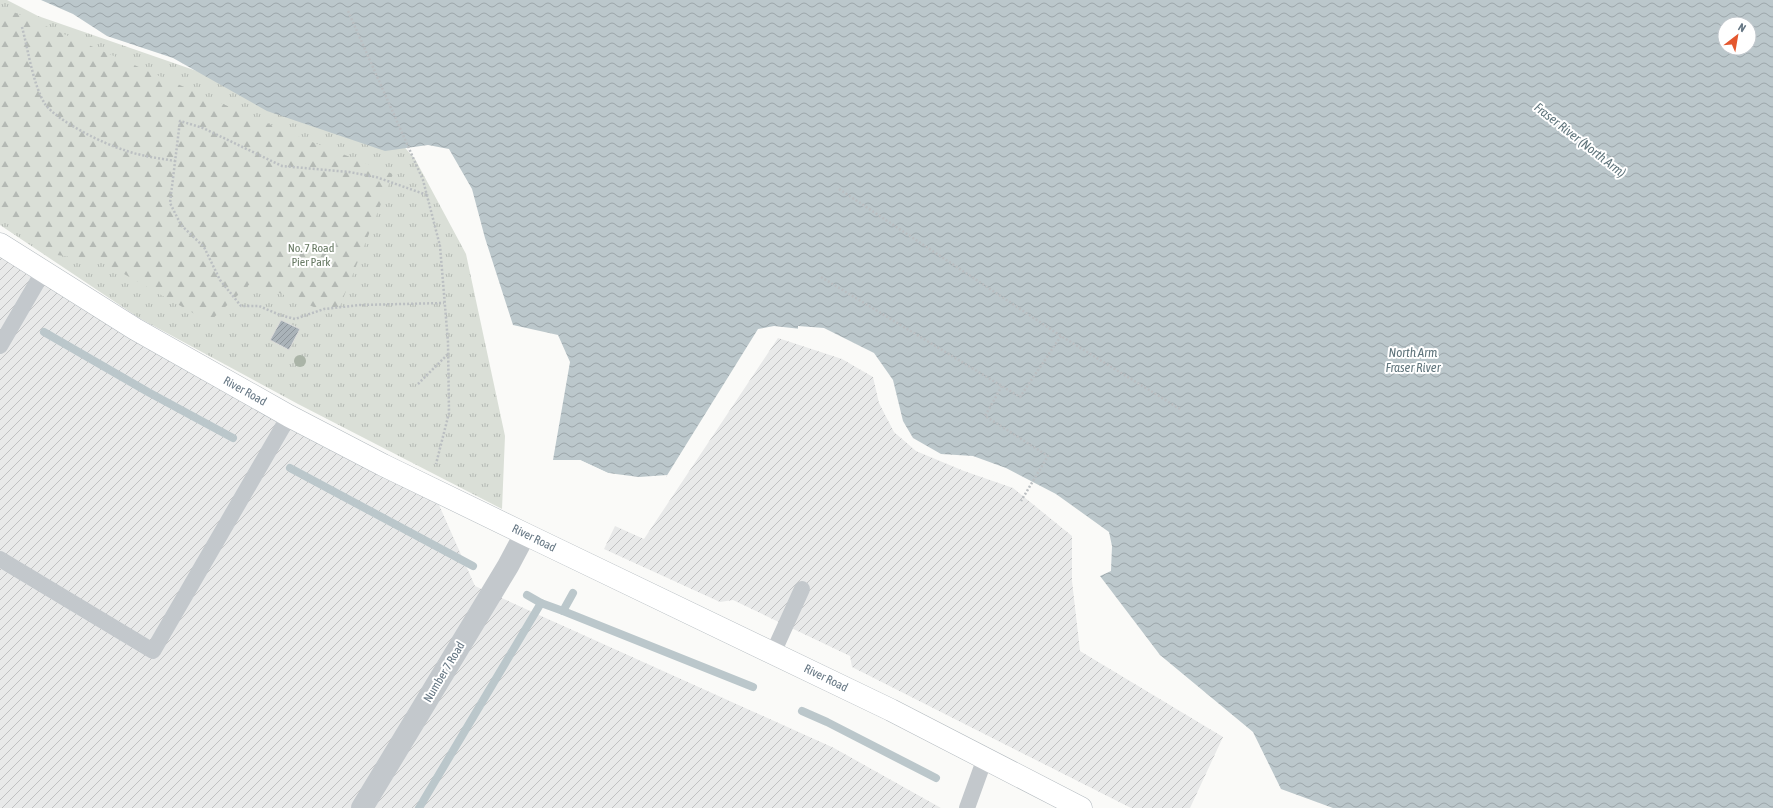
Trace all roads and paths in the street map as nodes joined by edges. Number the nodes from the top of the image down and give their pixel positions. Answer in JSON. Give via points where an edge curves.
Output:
{"nodes":[{"id":1,"x":348,"y":11,"type":"dead end"},
{"id":2,"x":22,"y":27,"type":"dead end"},
{"id":3,"x":175,"y":162,"type":"junction"},
{"id":4,"x":839,"y":189,"type":"dead end"},
{"id":5,"x":427,"y":196,"type":"junction"},
{"id":6,"x":0,"y":244,"type":"edge"},
{"id":7,"x":43,"y":272,"type":"junction"},
{"id":8,"x":821,"y":277,"type":"dead end"},
{"id":9,"x":444,"y":303,"type":"junction"},
{"id":10,"x":1061,"y":336,"type":"junction"},
{"id":11,"x":0,"y":346,"type":"edge"},
{"id":12,"x":448,"y":354,"type":"junction"},
{"id":13,"x":418,"y":384,"type":"dead end"},
{"id":14,"x":1002,"y":386,"type":"junction"},
{"id":15,"x":1180,"y":409,"type":"dead end"},
{"id":16,"x":289,"y":416,"type":"junction"},
{"id":17,"x":430,"y":488,"type":"junction"},
{"id":18,"x":1020,"y":502,"type":"dead end"},
{"id":19,"x":525,"y":534,"type":"junction"},
{"id":20,"x":0,"y":559,"type":"edge"},
{"id":21,"x":802,"y":589,"type":"dead end"},
{"id":22,"x":773,"y":653,"type":"junction"},
{"id":23,"x":985,"y":758,"type":"junction"},
{"id":24,"x":362,"y":808,"type":"edge"},
{"id":25,"x":967,"y":808,"type":"edge"},
{"id":26,"x":1081,"y":808,"type":"edge"}],
"edges":[{"from":1,"to":5,"type":"path","via":[[415,159]]},
{"from":2,"to":3,"type":"path","via":[[36,82],[45,104],[65,121],[95,138],[124,150]]},
{"from":3,"to":5,"type":"path","via":[[180,120],[203,128],[282,166],[349,172],[382,179]]},
{"from":3,"to":9,"type":"path","via":[[170,202],[181,225],[204,247],[220,280],[241,306],[259,306],[295,319],[324,309],[360,305]]},
{"from":4,"to":10,"type":"path"},
{"from":5,"to":9,"type":"path","via":[[440,246]]},
{"from":6,"to":7,"type":"street","name":"River Road"},
{"from":7,"to":11,"type":"lane"},
{"from":7,"to":16,"type":"street","name":"River Road","via":[[135,329]]},
{"from":8,"to":14,"type":"path"},
{"from":9,"to":12,"type":"path"},
{"from":10,"to":14,"type":"path","via":[[1020,397]]},
{"from":10,"to":15,"type":"path"},
{"from":12,"to":13,"type":"path"},
{"from":12,"to":17,"type":"path","via":[[449,413]]},
{"from":14,"to":18,"type":"path","via":[[985,416],[1048,456]]},
{"from":16,"to":17,"type":"street","name":"River Road"},
{"from":16,"to":20,"type":"lane","via":[[153,651]]},
{"from":17,"to":19,"type":"street","name":"River Road"},
{"from":19,"to":22,"type":"street","name":"River Road"},
{"from":19,"to":24,"type":"street","name":"Number 7 Road"},
{"from":21,"to":22,"type":"lane"},
{"from":22,"to":23,"type":"street","name":"River Road"},
{"from":23,"to":25,"type":"lane"},
{"from":23,"to":26,"type":"street","name":"River Road"}]}
